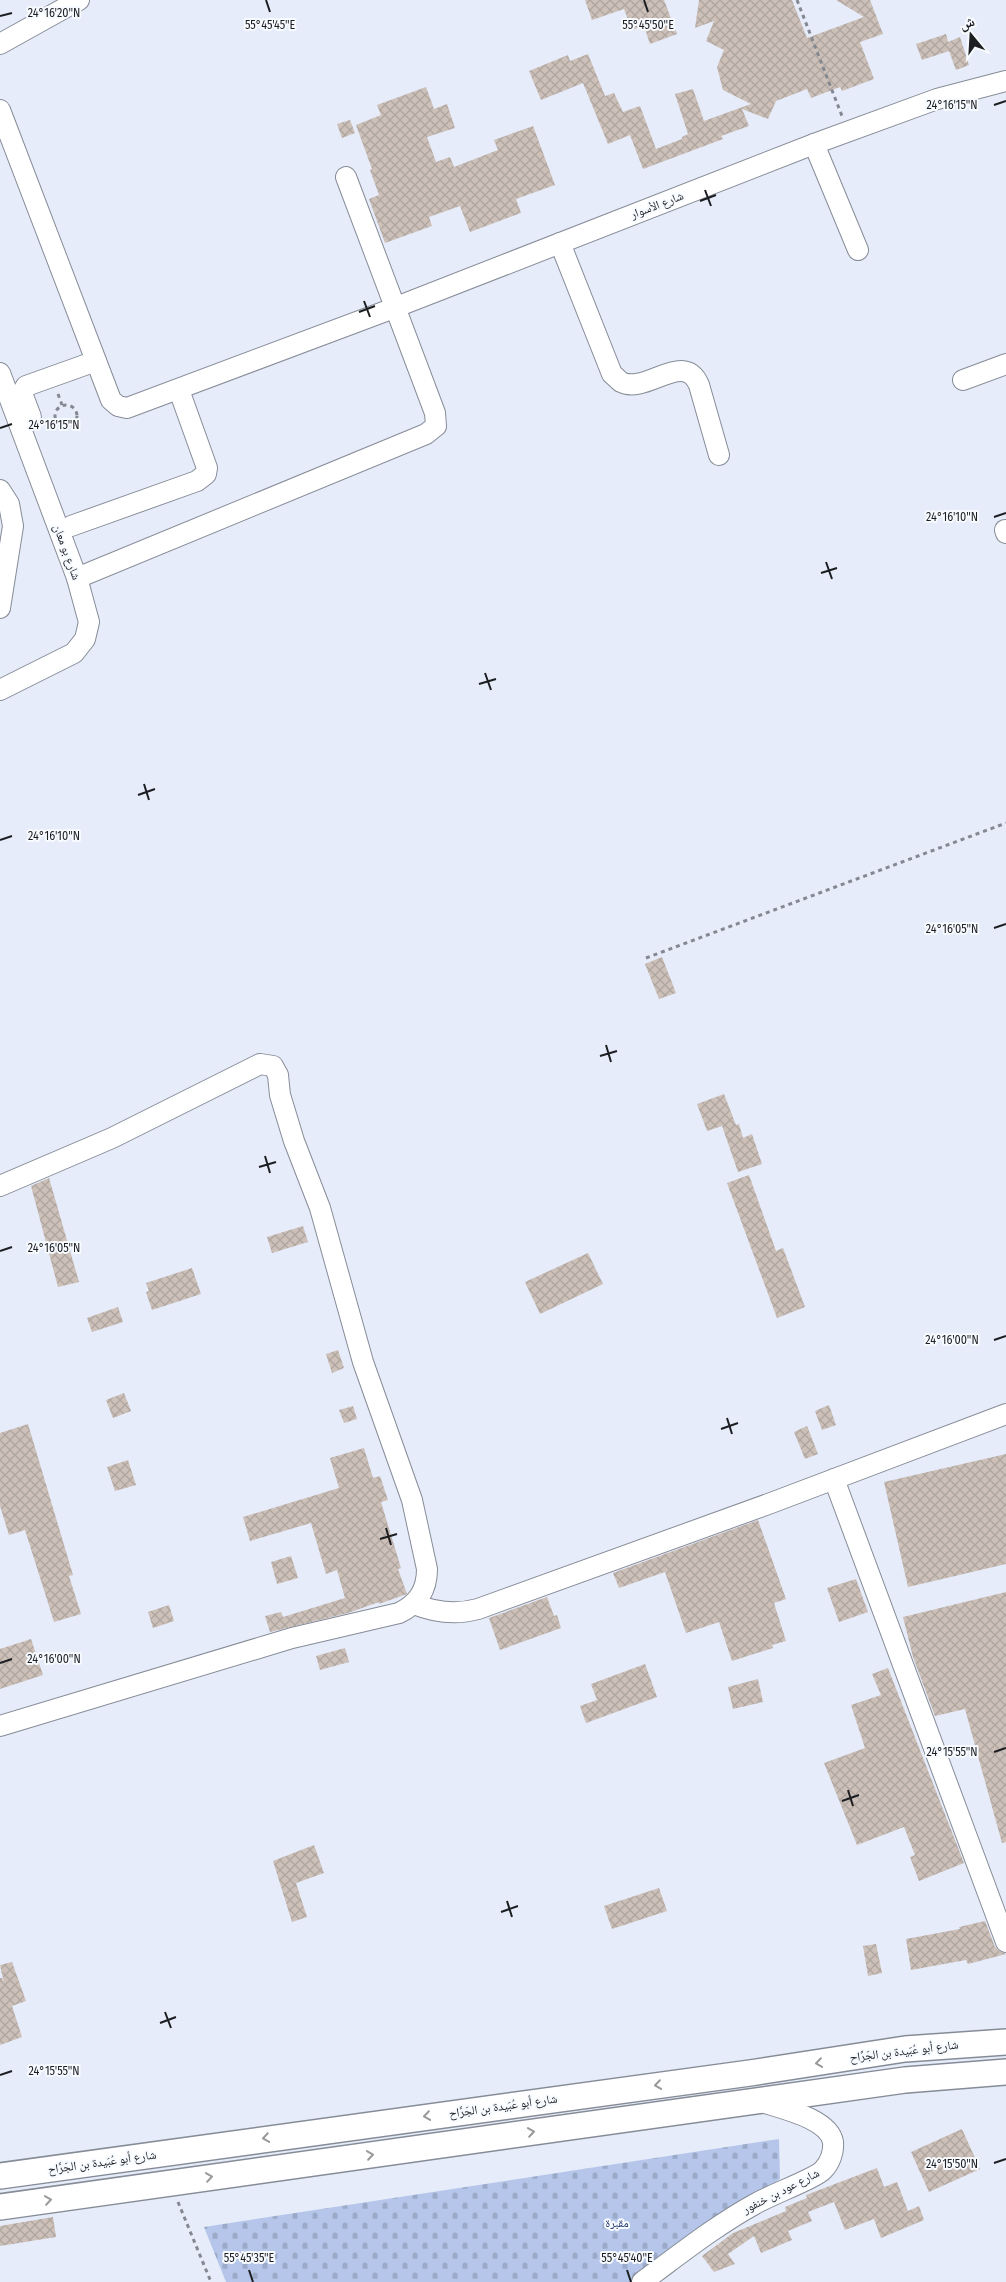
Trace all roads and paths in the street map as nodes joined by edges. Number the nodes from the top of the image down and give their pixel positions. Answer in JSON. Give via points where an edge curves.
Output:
{"nodes":[{"id":1,"x":79,"y":0,"type":"edge"},
{"id":2,"x":797,"y":0,"type":"edge"},
{"id":3,"x":0,"y":44,"type":"edge"},
{"id":4,"x":1006,"y":81,"type":"edge"},
{"id":5,"x":0,"y":110,"type":"edge"},
{"id":6,"x":848,"y":131,"type":"junction"},
{"id":7,"x":814,"y":144,"type":"junction"},
{"id":8,"x":346,"y":177,"type":"dead end"},
{"id":9,"x":560,"y":243,"type":"junction"},
{"id":10,"x":858,"y":250,"type":"dead end"},
{"id":11,"x":395,"y":307,"type":"junction"},
{"id":12,"x":96,"y":361,"type":"junction"},
{"id":13,"x":1006,"y":364,"type":"edge"},
{"id":14,"x":0,"y":373,"type":"edge"},
{"id":15,"x":963,"y":380,"type":"dead end"},
{"id":16,"x":179,"y":390,"type":"junction"},
{"id":17,"x":55,"y":420,"type":"joint"},
{"id":18,"x":719,"y":455,"type":"dead end"},
{"id":19,"x":0,"y":490,"type":"edge"},
{"id":20,"x":71,"y":526,"type":"junction"},
{"id":21,"x":80,"y":550,"type":"dead end"},
{"id":22,"x":77,"y":578,"type":"junction"},
{"id":23,"x":0,"y":608,"type":"edge"},
{"id":24,"x":0,"y":690,"type":"edge"},
{"id":25,"x":1006,"y":823,"type":"edge"},
{"id":26,"x":646,"y":958,"type":"dead end"},
{"id":27,"x":0,"y":1186,"type":"edge"},
{"id":28,"x":1006,"y":1414,"type":"edge"},
{"id":29,"x":834,"y":1479,"type":"junction"},
{"id":30,"x":414,"y":1604,"type":"junction"},
{"id":31,"x":0,"y":1726,"type":"edge"},
{"id":32,"x":1006,"y":1942,"type":"edge"},
{"id":33,"x":1006,"y":2042,"type":"edge"},
{"id":34,"x":1006,"y":2072,"type":"edge"},
{"id":35,"x":757,"y":2101,"type":"junction"},
{"id":36,"x":0,"y":2176,"type":"edge"},
{"id":37,"x":170,"y":2183,"type":"junction"},
{"id":38,"x":0,"y":2207,"type":"edge"},
{"id":39,"x":211,"y":2282,"type":"edge"},
{"id":40,"x":642,"y":2282,"type":"edge"}],
"edges":[{"from":1,"to":3,"type":"street"},
{"from":2,"to":6,"type":"path"},
{"from":4,"to":6,"type":"street","name":"شارع الأسوار","via":[[937,99]]},
{"from":5,"to":12,"type":"street"},
{"from":6,"to":7,"type":"street","name":"شارع الأسوار"},
{"from":7,"to":9,"type":"street","name":"شارع الأسوار"},
{"from":7,"to":10,"type":"street"},
{"from":8,"to":11,"type":"street"},
{"from":9,"to":11,"type":"street","name":"شارع الأسوار"},
{"from":9,"to":18,"type":"street","via":[[612,374],[620,382],[632,385],[680,370],[689,371],[699,385]]},
{"from":11,"to":16,"type":"street","name":"شارع الأسوار"},
{"from":11,"to":22,"type":"street","via":[[435,413],[436,426],[432,431]]},
{"from":12,"to":16,"type":"street","name":"شارع الأسوار","via":[[111,400],[118,406],[136,406]]},
{"from":12,"to":20,"type":"street","via":[[26,386],[22,393]]},
{"from":13,"to":15,"type":"street"},
{"from":14,"to":22,"type":"street","name":"شارع بو معان"},
{"from":16,"to":20,"type":"street","via":[[207,468],[206,474],[197,481]]},
{"from":17,"to":17,"type":"path","via":[[59,425],[70,427],[75,423],[77,411],[73,406],[62,405],[54,414]]},
{"from":19,"to":23,"type":"street","via":[[9,504],[13,526]]},
{"from":20,"to":21,"type":"street"},
{"from":22,"to":24,"type":"street","name":"شارع بو معان","via":[[89,622],[81,646],[65,658]]},
{"from":25,"to":26,"type":"path"},
{"from":27,"to":30,"type":"street","via":[[112,1138],[260,1064],[273,1066],[294,1141],[320,1208],[363,1362],[412,1500],[427,1569],[425,1589]]},
{"from":28,"to":29,"type":"street"},
{"from":29,"to":30,"type":"street","via":[[478,1608],[448,1613]]},
{"from":29,"to":32,"type":"street"},
{"from":30,"to":31,"type":"street","via":[[399,1613],[292,1638]]},
{"from":33,"to":36,"type":"main road","name":"شارع أبو عُبَيدة بن الجَرَّاح","one_way":true,"via":[[905,2049]]},
{"from":34,"to":35,"type":"main road","via":[[905,2080]]},
{"from":37,"to":35,"type":"main road","one_way":true},
{"from":35,"to":40,"type":"street","name":"شارع عود بن خنفور","via":[[818,2122],[833,2142],[831,2158],[822,2172],[732,2218]]},
{"from":38,"to":37,"type":"main road","one_way":true},
{"from":37,"to":39,"type":"path"}]}
